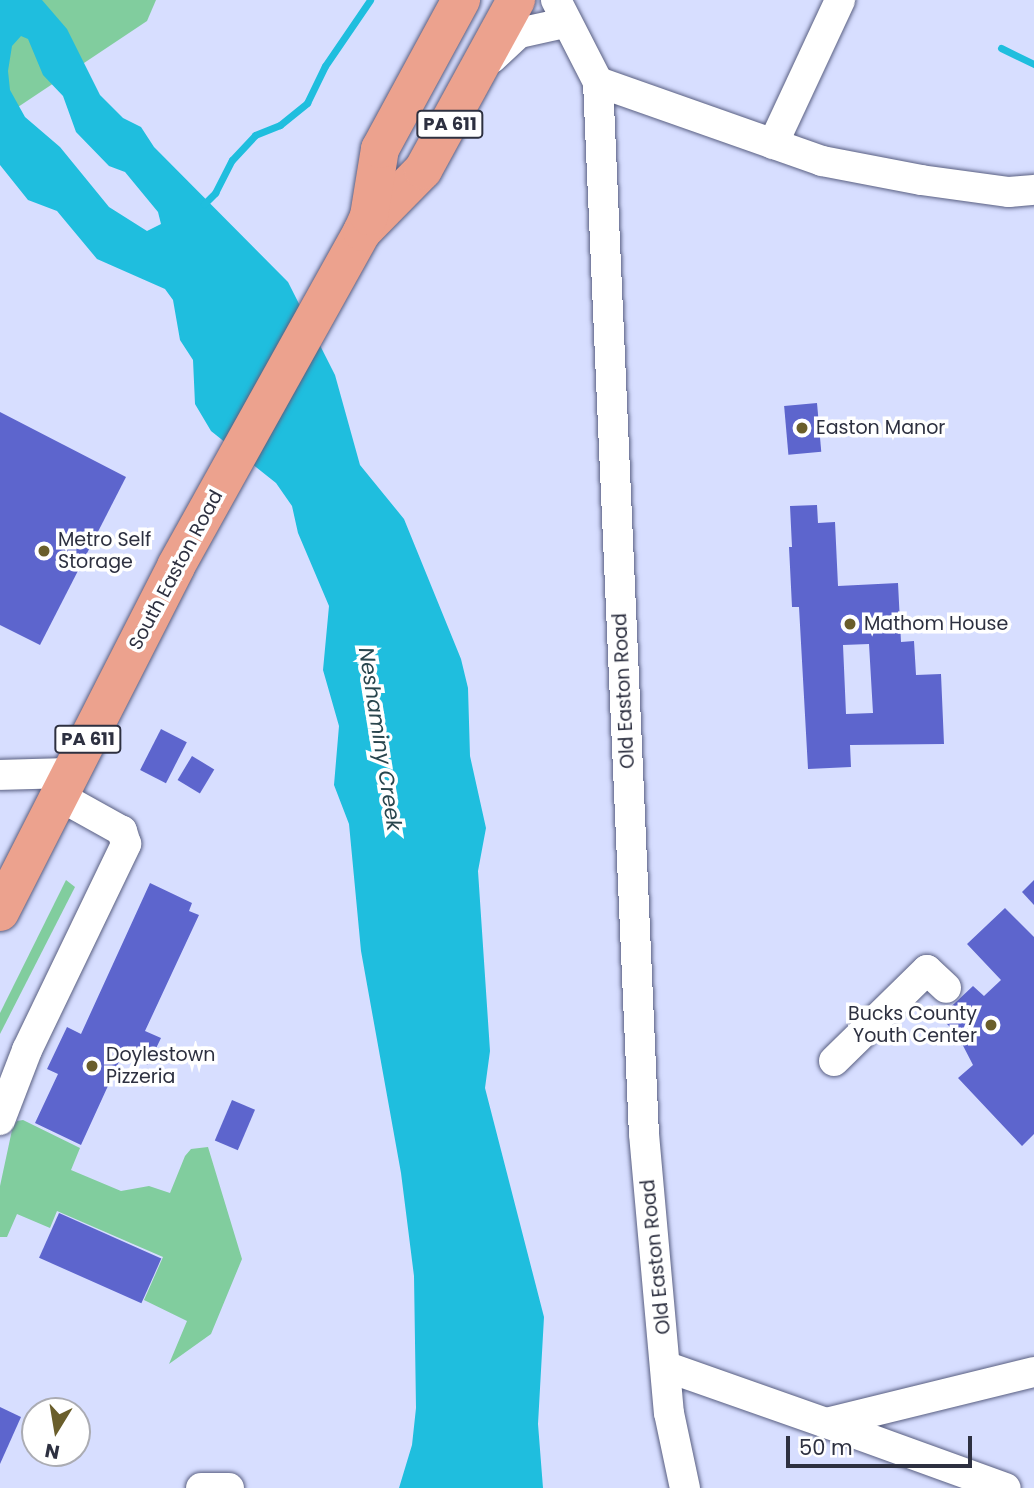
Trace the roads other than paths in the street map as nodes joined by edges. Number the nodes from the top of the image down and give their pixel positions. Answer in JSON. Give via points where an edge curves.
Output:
{"nodes":[{"id":1,"x":461,"y":0,"type":"edge"},
{"id":2,"x":516,"y":0,"type":"edge"},
{"id":3,"x":840,"y":0,"type":"edge"},
{"id":4,"x":560,"y":12,"type":"edge"},
{"id":5,"x":474,"y":80,"type":"junction"},
{"id":6,"x":598,"y":82,"type":"junction"},
{"id":7,"x":773,"y":144,"type":"junction"},
{"id":8,"x":1034,"y":190,"type":"edge"},
{"id":9,"x":362,"y":232,"type":"junction"},
{"id":10,"x":0,"y":775,"type":"edge"},
{"id":11,"x":65,"y":784,"type":"junction"},
{"id":12,"x":0,"y":912,"type":"edge"},
{"id":13,"x":946,"y":988,"type":"dead end"},
{"id":14,"x":834,"y":1061,"type":"dead end"},
{"id":15,"x":0,"y":1120,"type":"edge"},
{"id":16,"x":667,"y":1367,"type":"junction"},
{"id":17,"x":1034,"y":1372,"type":"edge"},
{"id":18,"x":826,"y":1423,"type":"junction"},
{"id":19,"x":201,"y":1488,"type":"edge"},
{"id":20,"x":229,"y":1488,"type":"edge"},
{"id":21,"x":685,"y":1488,"type":"edge"},
{"id":22,"x":1006,"y":1488,"type":"edge"}],
"edges":[{"from":1,"to":9,"type":"highway","name":"South Easton Road","number":"PA 611","via":[[380,149]]},
{"from":2,"to":5,"type":"highway","name":"South Easton Road","number":"PA 611"},
{"from":3,"to":7,"type":"street"},
{"from":4,"to":5,"type":"street","name":"Old Easton Road","via":[[519,33]]},
{"from":4,"to":6,"type":"street","name":"Old Easton Road","via":[[584,47]]},
{"from":5,"to":9,"type":"highway","name":"South Easton Road","number":"PA 611","via":[[423,170]]},
{"from":6,"to":7,"type":"street"},
{"from":6,"to":16,"type":"street","name":"Old Easton Road","via":[[643,1134]]},
{"from":7,"to":8,"type":"street","via":[[822,161],[921,180],[1009,192]]},
{"from":9,"to":11,"type":"highway","name":"South Easton Road","number":"PA 611","via":[[176,566]]},
{"from":10,"to":11,"type":"street"},
{"from":11,"to":12,"type":"highway","name":"South Easton Road","number":"PA 611"},
{"from":11,"to":15,"type":"street","via":[[122,831],[126,844],[27,1050]]},
{"from":13,"to":14,"type":"street","via":[[927,970]]},
{"from":16,"to":18,"type":"street"},
{"from":16,"to":21,"type":"street","name":"Old Easton Road","via":[[669,1413]]},
{"from":17,"to":18,"type":"street"},
{"from":18,"to":22,"type":"street"},
{"from":19,"to":20,"type":"street"}]}
